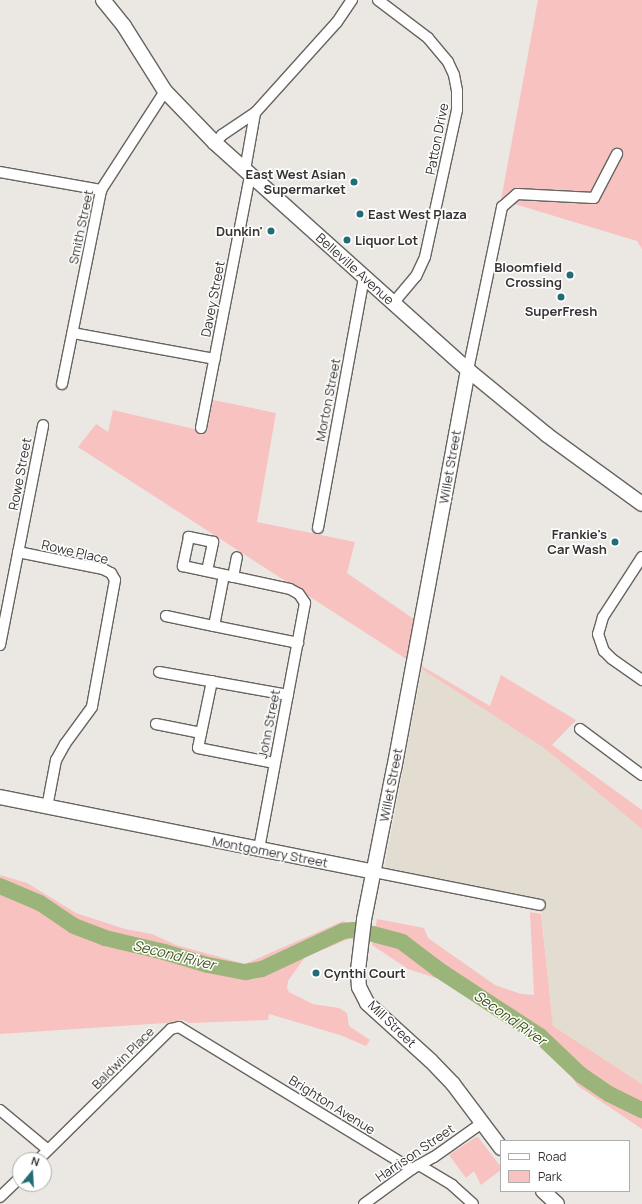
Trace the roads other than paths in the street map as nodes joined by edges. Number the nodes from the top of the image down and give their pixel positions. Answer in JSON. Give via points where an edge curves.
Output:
{"nodes":[{"id":1,"x":352,"y":0,"type":"edge"},
{"id":2,"x":378,"y":0,"type":"edge"},
{"id":3,"x":106,"y":1,"type":"edge"},
{"id":4,"x":165,"y":91,"type":"junction"},
{"id":5,"x":255,"y":112,"type":"junction"},
{"id":6,"x":215,"y":143,"type":"junction"},
{"id":7,"x":617,"y":154,"type":"dead end"},
{"id":8,"x":0,"y":172,"type":"edge"},
{"id":9,"x":248,"y":173,"type":"junction"},
{"id":10,"x":101,"y":190,"type":"junction"},
{"id":11,"x":364,"y":277,"type":"junction"},
{"id":12,"x":393,"y":303,"type":"junction"},
{"id":13,"x":73,"y":333,"type":"junction"},
{"id":14,"x":215,"y":359,"type":"junction"},
{"id":15,"x":468,"y":370,"type":"junction"},
{"id":16,"x":62,"y":384,"type":"dead end"},
{"id":17,"x":43,"y":425,"type":"dead end"},
{"id":18,"x":202,"y":428,"type":"dead end"},
{"id":19,"x":642,"y":504,"type":"edge"},
{"id":20,"x":318,"y":528,"type":"dead end"},
{"id":21,"x":18,"y":552,"type":"junction"},
{"id":22,"x":236,"y":557,"type":"dead end"},
{"id":23,"x":642,"y":557,"type":"edge"},
{"id":24,"x":207,"y":571,"type":"dead end"},
{"id":25,"x":228,"y":576,"type":"junction"},
{"id":26,"x":166,"y":616,"type":"dead end"},
{"id":27,"x":214,"y":626,"type":"junction"},
{"id":28,"x":298,"y":643,"type":"junction"},
{"id":29,"x":0,"y":646,"type":"edge"},
{"id":30,"x":159,"y":672,"type":"dead end"},
{"id":31,"x":642,"y":680,"type":"edge"},
{"id":32,"x":212,"y":681,"type":"junction"},
{"id":33,"x":288,"y":695,"type":"junction"},
{"id":34,"x":156,"y":724,"type":"dead end"},
{"id":35,"x":580,"y":729,"type":"dead end"},
{"id":36,"x":201,"y":733,"type":"junction"},
{"id":37,"x":274,"y":763,"type":"junction"},
{"id":38,"x":642,"y":775,"type":"edge"},
{"id":39,"x":0,"y":797,"type":"edge"},
{"id":40,"x":47,"y":807,"type":"junction"},
{"id":41,"x":260,"y":850,"type":"junction"},
{"id":42,"x":374,"y":872,"type":"junction"},
{"id":43,"x":540,"y":905,"type":"dead end"},
{"id":44,"x":239,"y":1063,"type":"joint"},
{"id":45,"x":0,"y":1110,"type":"edge"},
{"id":46,"x":482,"y":1123,"type":"junction"},
{"id":47,"x":500,"y":1147,"type":"edge"},
{"id":48,"x":48,"y":1150,"type":"joint"},
{"id":49,"x":415,"y":1167,"type":"junction"},
{"id":50,"x":12,"y":1186,"type":"edge"},
{"id":51,"x":544,"y":1192,"type":"edge"},
{"id":52,"x":0,"y":1197,"type":"edge"},
{"id":53,"x":364,"y":1204,"type":"edge"},
{"id":54,"x":473,"y":1204,"type":"edge"},
{"id":55,"x":557,"y":1204,"type":"edge"}],
"edges":[{"from":1,"to":5,"type":"street","via":[[337,22]]},
{"from":2,"to":12,"type":"street","name":"Patton Drive","via":[[428,38],[448,62],[457,91],[457,110],[425,257],[416,276]]},
{"from":3,"to":4,"type":"street","name":"Belleville Avenue"},
{"from":4,"to":6,"type":"street","name":"Belleville Avenue"},
{"from":4,"to":10,"type":"street","name":"Smith Street"},
{"from":5,"to":6,"type":"street","via":[[222,135]]},
{"from":5,"to":9,"type":"street","name":"Davey Street"},
{"from":6,"to":9,"type":"street","name":"Belleville Avenue"},
{"from":7,"to":15,"type":"street","name":"Willet Street","via":[[594,198],[517,194],[502,208]]},
{"from":8,"to":10,"type":"street"},
{"from":9,"to":11,"type":"street","name":"Belleville Avenue"},
{"from":9,"to":14,"type":"street","name":"Davey Street"},
{"from":10,"to":13,"type":"street","name":"Smith Street"},
{"from":11,"to":12,"type":"street","name":"Belleville Avenue"},
{"from":11,"to":20,"type":"street","name":"Morton Street"},
{"from":12,"to":15,"type":"street","name":"Belleville Avenue"},
{"from":13,"to":14,"type":"street"},
{"from":13,"to":16,"type":"street","name":"Smith Street"},
{"from":14,"to":18,"type":"street","name":"Davey Street"},
{"from":15,"to":19,"type":"street","name":"Belleville Avenue","via":[[547,435]]},
{"from":15,"to":42,"type":"street","name":"Willet Street"},
{"from":17,"to":21,"type":"street","name":"Rowe Street"},
{"from":21,"to":29,"type":"street","name":"Rowe Street"},
{"from":21,"to":40,"type":"street","name":"Rowe Place","via":[[103,569],[111,573],[115,580],[92,706],[64,744],[56,760]]},
{"from":22,"to":25,"type":"street"},
{"from":23,"to":31,"type":"street","via":[[603,617],[598,634],[604,652]]},
{"from":24,"to":25,"type":"street"},
{"from":25,"to":27,"type":"street"},
{"from":25,"to":28,"type":"street","name":"John Street","via":[[290,589],[299,594],[305,603]]},
{"from":26,"to":27,"type":"street"},
{"from":27,"to":28,"type":"street"},
{"from":28,"to":33,"type":"street","name":"John Street"},
{"from":30,"to":32,"type":"street"},
{"from":32,"to":33,"type":"street"},
{"from":32,"to":36,"type":"street"},
{"from":33,"to":37,"type":"street","name":"John Street"},
{"from":34,"to":36,"type":"street"},
{"from":35,"to":38,"type":"street"},
{"from":36,"to":37,"type":"street","via":[[198,748]]},
{"from":37,"to":41,"type":"street","name":"John Street"},
{"from":39,"to":40,"type":"street","name":"Montgomery Street"},
{"from":40,"to":41,"type":"street","name":"Montgomery Street"},
{"from":41,"to":42,"type":"street","name":"Montgomery Street"},
{"from":42,"to":43,"type":"street","name":"Montgomery Street"},
{"from":42,"to":46,"type":"street","name":"Mill Street","via":[[361,942],[359,987],[367,1003],[431,1061],[453,1084]]},
{"from":44,"to":48,"type":"street","name":"Baldwin Place","via":[[183,1028],[174,1027]]},
{"from":44,"to":49,"type":"street","name":"Brighton Avenue"},
{"from":45,"to":48,"type":"street"},
{"from":46,"to":47,"type":"street","name":"Mill Street"},
{"from":46,"to":49,"type":"street","name":"Harrison Street","via":[[434,1157]]},
{"from":49,"to":53,"type":"street","name":"Harrison Street"},
{"from":49,"to":54,"type":"street","name":"Brighton Avenue","via":[[452,1185]]},
{"from":50,"to":52,"type":"street"},
{"from":51,"to":55,"type":"street"}]}
